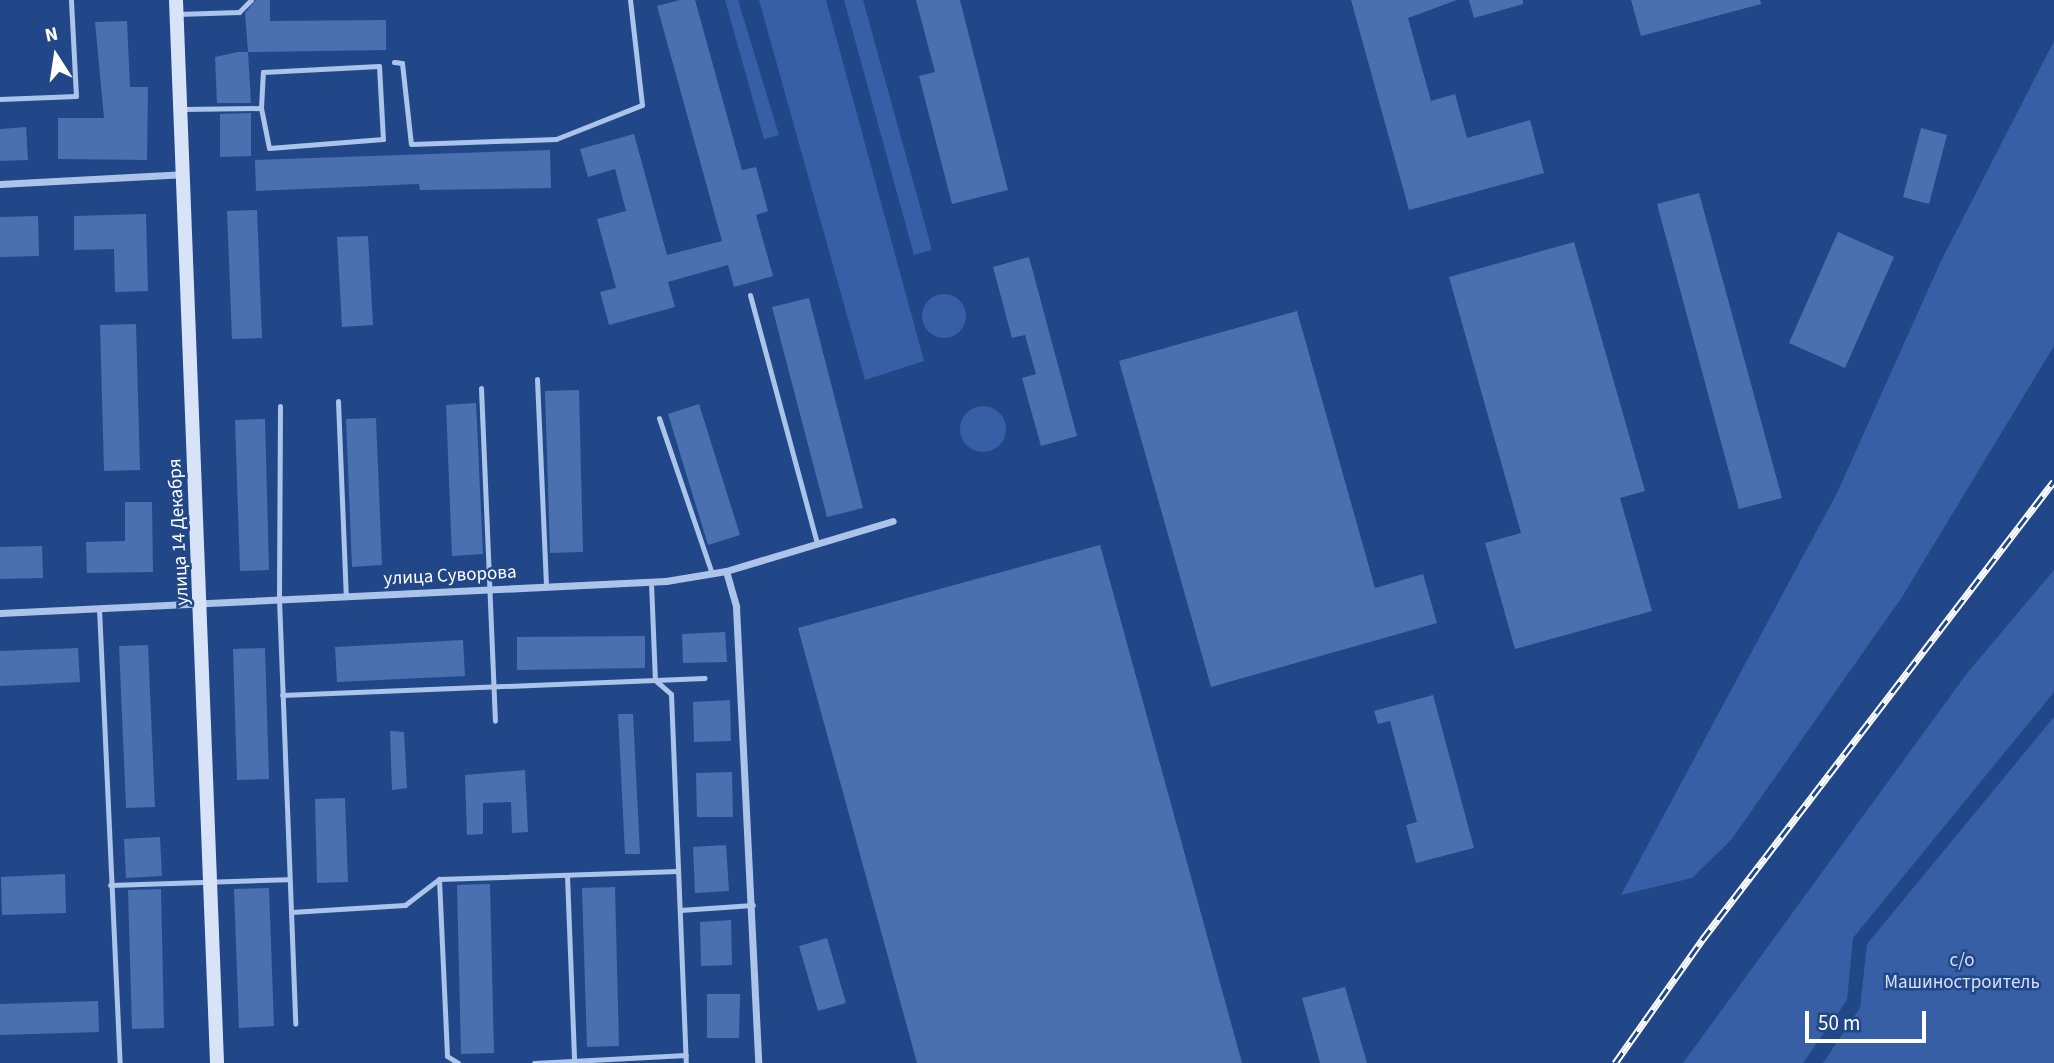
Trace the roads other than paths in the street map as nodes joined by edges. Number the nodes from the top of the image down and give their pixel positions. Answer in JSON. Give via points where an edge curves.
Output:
{"nodes":[{"id":1,"x":71,"y":0,"type":"edge"},
{"id":2,"x":251,"y":0,"type":"edge"},
{"id":3,"x":630,"y":0,"type":"edge"},
{"id":4,"x":176,"y":7,"type":"edge"},
{"id":5,"x":394,"y":62,"type":"dead end"},
{"id":6,"x":0,"y":99,"type":"edge"},
{"id":7,"x":261,"y":108,"type":"junction"},
{"id":8,"x":180,"y":109,"type":"junction"},
{"id":9,"x":182,"y":174,"type":"junction"},
{"id":10,"x":0,"y":184,"type":"edge"},
{"id":11,"x":750,"y":295,"type":"dead end"},
{"id":12,"x":537,"y":379,"type":"dead end"},
{"id":13,"x":481,"y":388,"type":"dead end"},
{"id":14,"x":338,"y":401,"type":"dead end"},
{"id":15,"x":280,"y":406,"type":"dead end"},
{"id":16,"x":659,"y":418,"type":"dead end"},
{"id":17,"x":893,"y":521,"type":"dead end"},
{"id":18,"x":817,"y":544,"type":"junction"},
{"id":19,"x":726,"y":571,"type":"junction"},
{"id":20,"x":712,"y":574,"type":"junction"},
{"id":21,"x":652,"y":582,"type":"junction"},
{"id":22,"x":546,"y":587,"type":"junction"},
{"id":23,"x":486,"y":590,"type":"junction"},
{"id":24,"x":345,"y":596,"type":"junction"},
{"id":25,"x":279,"y":599,"type":"junction"},
{"id":26,"x":99,"y":608,"type":"junction"},
{"id":27,"x":202,"y":608,"type":"junction"},
{"id":28,"x":0,"y":613,"type":"edge"},
{"id":29,"x":705,"y":678,"type":"dead end"},
{"id":30,"x":655,"y":680,"type":"junction"},
{"id":31,"x":492,"y":687,"type":"junction"},
{"id":32,"x":282,"y":695,"type":"junction"},
{"id":33,"x":495,"y":722,"type":"dead end"},
{"id":34,"x":678,"y":871,"type":"junction"},
{"id":35,"x":567,"y":875,"type":"junction"},
{"id":36,"x":287,"y":879,"type":"junction"},
{"id":37,"x":439,"y":879,"type":"junction"},
{"id":38,"x":211,"y":882,"type":"junction"},
{"id":39,"x":110,"y":885,"type":"junction"},
{"id":40,"x":753,"y":905,"type":"junction"},
{"id":41,"x":680,"y":910,"type":"junction"},
{"id":42,"x":291,"y":912,"type":"junction"},
{"id":43,"x":295,"y":1024,"type":"dead end"},
{"id":44,"x":686,"y":1055,"type":"junction"},
{"id":45,"x":574,"y":1061,"type":"junction"},
{"id":46,"x":120,"y":1063,"type":"edge"},
{"id":47,"x":217,"y":1063,"type":"edge"},
{"id":48,"x":458,"y":1063,"type":"edge"},
{"id":49,"x":534,"y":1063,"type":"edge"},
{"id":50,"x":686,"y":1063,"type":"edge"},
{"id":51,"x":758,"y":1063,"type":"edge"}],
"edges":[{"from":1,"to":6,"type":"lane","via":[[76,96]]},
{"from":2,"to":4,"type":"lane","via":[[239,12]]},
{"from":3,"to":5,"type":"lane","via":[[642,106],[556,139],[411,144],[402,62]]},
{"from":4,"to":8,"type":"main road","name":"улица 14 Декабря"},
{"from":7,"to":7,"type":"lane","via":[[263,72],[379,66],[383,139],[269,148]]},
{"from":7,"to":8,"type":"lane"},
{"from":8,"to":9,"type":"main road","name":"улица 14 Декабря"},
{"from":9,"to":10,"type":"street"},
{"from":9,"to":27,"type":"main road","name":"улица 14 Декабря"},
{"from":11,"to":18,"type":"lane"},
{"from":12,"to":22,"type":"lane"},
{"from":13,"to":23,"type":"lane"},
{"from":14,"to":24,"type":"lane"},
{"from":15,"to":25,"type":"lane"},
{"from":16,"to":20,"type":"lane"},
{"from":17,"to":18,"type":"street","name":"улица Суворова"},
{"from":18,"to":19,"type":"street","name":"улица Суворова"},
{"from":19,"to":20,"type":"street","name":"улица Суворова"},
{"from":19,"to":40,"type":"street","via":[[736,607]]},
{"from":20,"to":21,"type":"street","name":"улица Суворова"},
{"from":21,"to":22,"type":"street","name":"улица Суворова"},
{"from":21,"to":30,"type":"lane"},
{"from":22,"to":23,"type":"street","name":"улица Суворова"},
{"from":23,"to":24,"type":"street","name":"улица Суворова"},
{"from":23,"to":31,"type":"lane"},
{"from":24,"to":25,"type":"street","name":"улица Суворова"},
{"from":25,"to":27,"type":"street","name":"улица Суворова"},
{"from":25,"to":32,"type":"lane"},
{"from":26,"to":27,"type":"street","name":"улица Суворова"},
{"from":26,"to":28,"type":"street","name":"улица Суворова"},
{"from":26,"to":39,"type":"lane"},
{"from":27,"to":38,"type":"main road","name":"улица 14 Декабря"},
{"from":29,"to":30,"type":"lane"},
{"from":30,"to":31,"type":"lane"},
{"from":30,"to":34,"type":"lane","via":[[671,694]]},
{"from":31,"to":32,"type":"lane"},
{"from":31,"to":33,"type":"lane"},
{"from":32,"to":36,"type":"lane"},
{"from":34,"to":35,"type":"lane"},
{"from":34,"to":41,"type":"lane"},
{"from":35,"to":37,"type":"lane"},
{"from":35,"to":45,"type":"lane"},
{"from":36,"to":38,"type":"lane"},
{"from":36,"to":42,"type":"lane"},
{"from":37,"to":42,"type":"lane","via":[[405,905]]},
{"from":37,"to":48,"type":"lane","via":[[447,1056]]},
{"from":38,"to":39,"type":"lane"},
{"from":38,"to":47,"type":"main road","name":"улица 14 Декабря"},
{"from":39,"to":46,"type":"lane"},
{"from":40,"to":41,"type":"lane"},
{"from":40,"to":51,"type":"street"},
{"from":41,"to":44,"type":"lane"},
{"from":42,"to":43,"type":"lane"},
{"from":44,"to":45,"type":"lane"},
{"from":44,"to":50,"type":"lane"},
{"from":45,"to":49,"type":"lane"}]}
